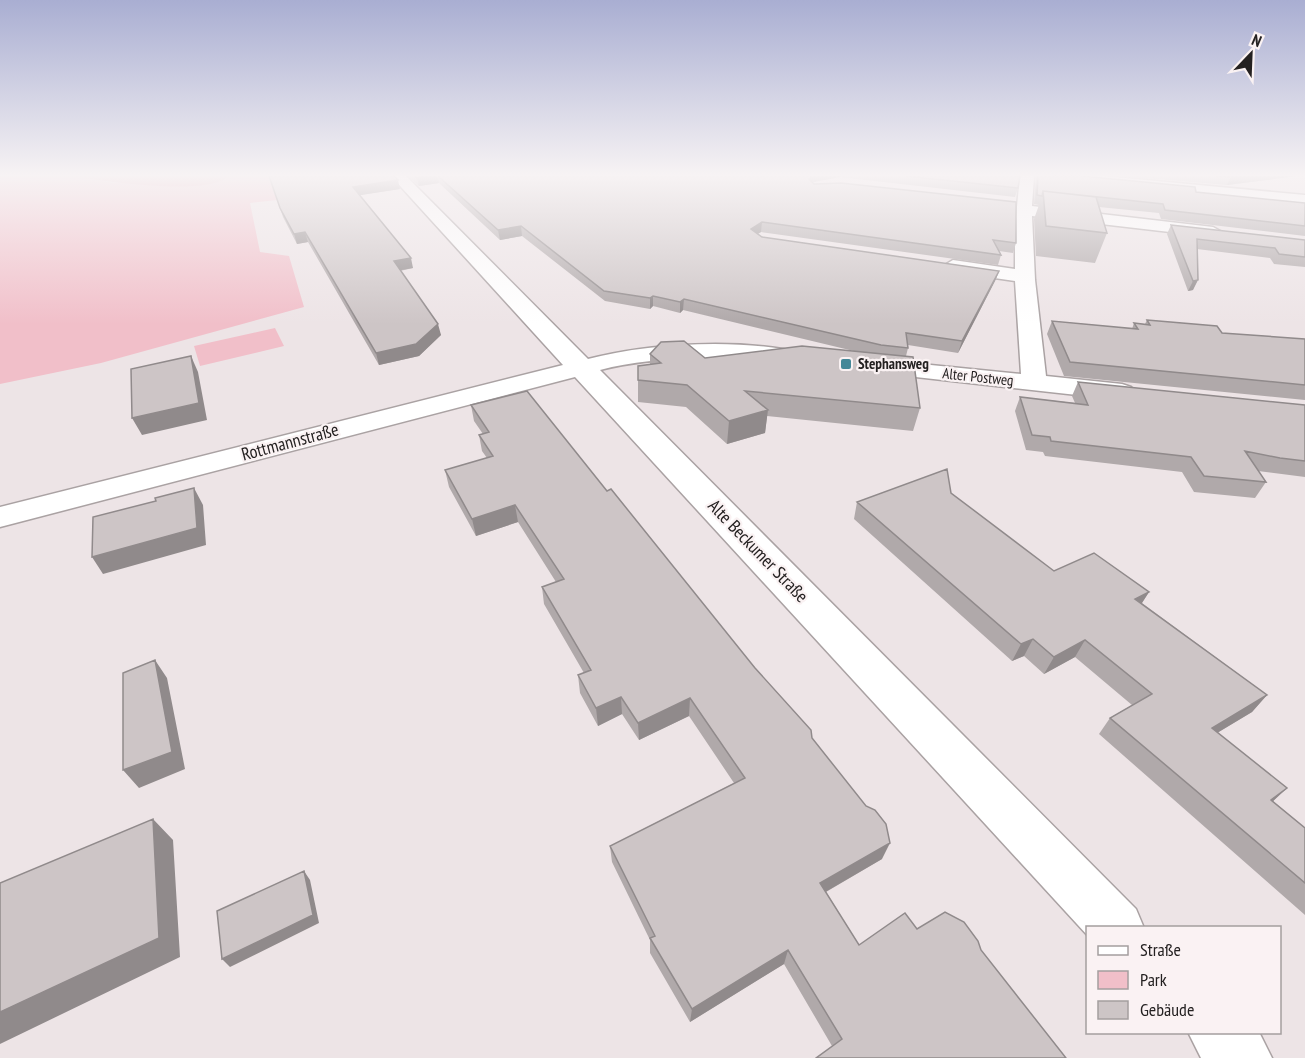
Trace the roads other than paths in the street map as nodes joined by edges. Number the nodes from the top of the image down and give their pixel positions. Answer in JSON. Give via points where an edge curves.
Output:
{"nodes":[{"id":1,"x":445,"y":225,"type":"edge"},
{"id":2,"x":1021,"y":225,"type":"edge"},
{"id":3,"x":1164,"y":225,"type":"edge"},
{"id":4,"x":1235,"y":235,"type":"edge"},
{"id":5,"x":931,"y":263,"type":"edge"},
{"id":6,"x":1025,"y":277,"type":"junction"},
{"id":7,"x":811,"y":360,"type":"edge"},
{"id":8,"x":846,"y":364,"type":"edge"},
{"id":9,"x":580,"y":366,"type":"junction"},
{"id":10,"x":1034,"y":383,"type":"junction"},
{"id":11,"x":1152,"y":395,"type":"edge"},
{"id":12,"x":0,"y":517,"type":"edge"},
{"id":13,"x":1116,"y":926,"type":"edge"},
{"id":14,"x":1219,"y":1034,"type":"edge"},
{"id":15,"x":1242,"y":1058,"type":"edge"}],
"edges":[{"from":1,"to":9,"type":"street","name":"Alte Beckumer Straße"},
{"from":2,"to":6,"type":"street"},
{"from":3,"to":4,"type":"street"},
{"from":5,"to":6,"type":"street"},
{"from":6,"to":10,"type":"street"},
{"from":7,"to":9,"type":"street","via":[[740,352],[681,351]]},
{"from":8,"to":10,"type":"street","name":"Alter Postweg"},
{"from":9,"to":12,"type":"street","name":"Rottmannstraße"},
{"from":9,"to":13,"type":"street","name":"Alte Beckumer Straße"},
{"from":10,"to":11,"type":"street","name":"Alter Postweg"},
{"from":14,"to":15,"type":"street"}]}
